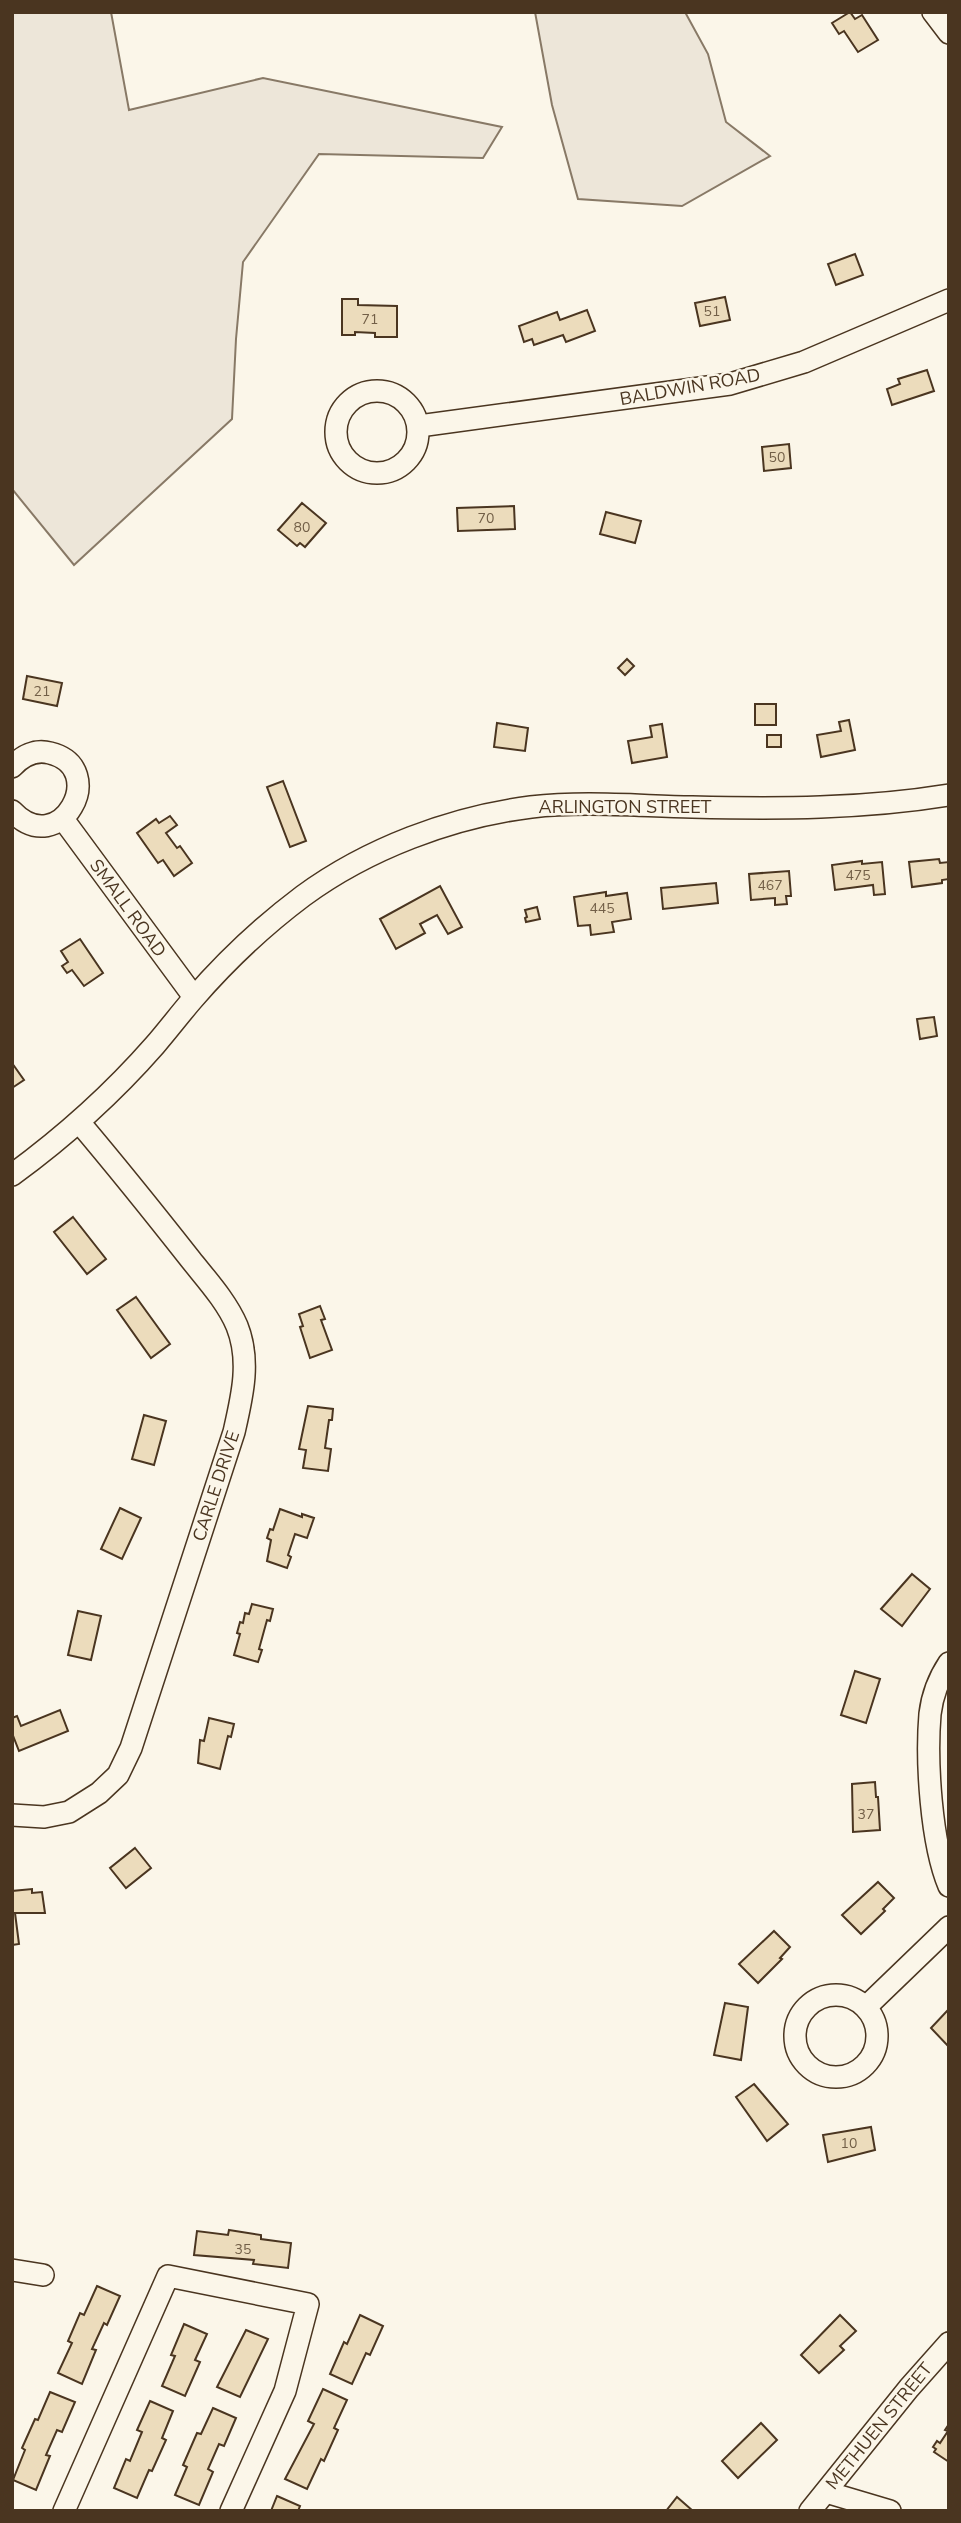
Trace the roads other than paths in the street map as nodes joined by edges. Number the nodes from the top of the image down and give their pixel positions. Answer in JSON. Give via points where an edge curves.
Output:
{"nodes":[{"id":1,"x":933,"y":12,"type":"edge"},
{"id":2,"x":949,"y":33,"type":"edge"},
{"id":3,"x":949,"y":300,"type":"edge"},
{"id":4,"x":419,"y":426,"type":"dead end"},
{"id":5,"x":12,"y":767,"type":"edge"},
{"id":6,"x":949,"y":795,"type":"edge"},
{"id":7,"x":12,"y":811,"type":"edge"},
{"id":8,"x":63,"y":819,"type":"junction"},
{"id":9,"x":194,"y":997,"type":"junction"},
{"id":10,"x":79,"y":1122,"type":"junction"},
{"id":11,"x":12,"y":1175,"type":"edge"},
{"id":12,"x":949,"y":1664,"type":"edge"},
{"id":13,"x":12,"y":1815,"type":"edge"},
{"id":14,"x":949,"y":1886,"type":"edge"},
{"id":15,"x":949,"y":1927,"type":"edge"},
{"id":16,"x":866,"y":2007,"type":"dead end"},
{"id":17,"x":12,"y":2270,"type":"edge"},
{"id":18,"x":43,"y":2275,"type":"dead end"},
{"id":19,"x":949,"y":2343,"type":"edge"},
{"id":20,"x":826,"y":2492,"type":"junction"},
{"id":21,"x":64,"y":2511,"type":"edge"},
{"id":22,"x":231,"y":2511,"type":"edge"},
{"id":23,"x":810,"y":2511,"type":"edge"},
{"id":24,"x":890,"y":2511,"type":"edge"}],
"edges":[{"from":1,"to":2,"type":"street"},
{"from":3,"to":4,"type":"street","name":"BALDWIN ROAD","via":[[804,362],[730,384]]},
{"from":5,"to":8,"type":"street","via":[[35,752],[59,756],[69,764],[79,787],[72,810]]},
{"from":6,"to":9,"type":"street","name":"ARLINGTON STREET","via":[[901,803],[797,808],[530,807],[448,825],[375,853],[304,895]]},
{"from":7,"to":8,"type":"street","via":[[40,825]]},
{"from":8,"to":9,"type":"street","name":"SMALL ROAD"},
{"from":9,"to":10,"type":"street","name":"ARLINGTON STREET","via":[[154,1046]]},
{"from":10,"to":11,"type":"street","name":"ARLINGTON STREET"},
{"from":10,"to":13,"type":"street","name":"CARLE DRIVE","via":[[222,1300],[237,1326],[244,1355],[244,1388],[234,1432],[131,1748],[118,1775],[69,1812],[44,1817]]},
{"from":12,"to":14,"type":"street","via":[[932,1705],[929,1754],[936,1839]]},
{"from":15,"to":16,"type":"street"},
{"from":17,"to":18,"type":"street"},
{"from":19,"to":20,"type":"street","name":"METHUEN STREET"},
{"from":20,"to":23,"type":"street","name":"METHUEN STREET"},
{"from":20,"to":24,"type":"street"},
{"from":21,"to":22,"type":"street","via":[[168,2276],[308,2304],[285,2391]]}]}
